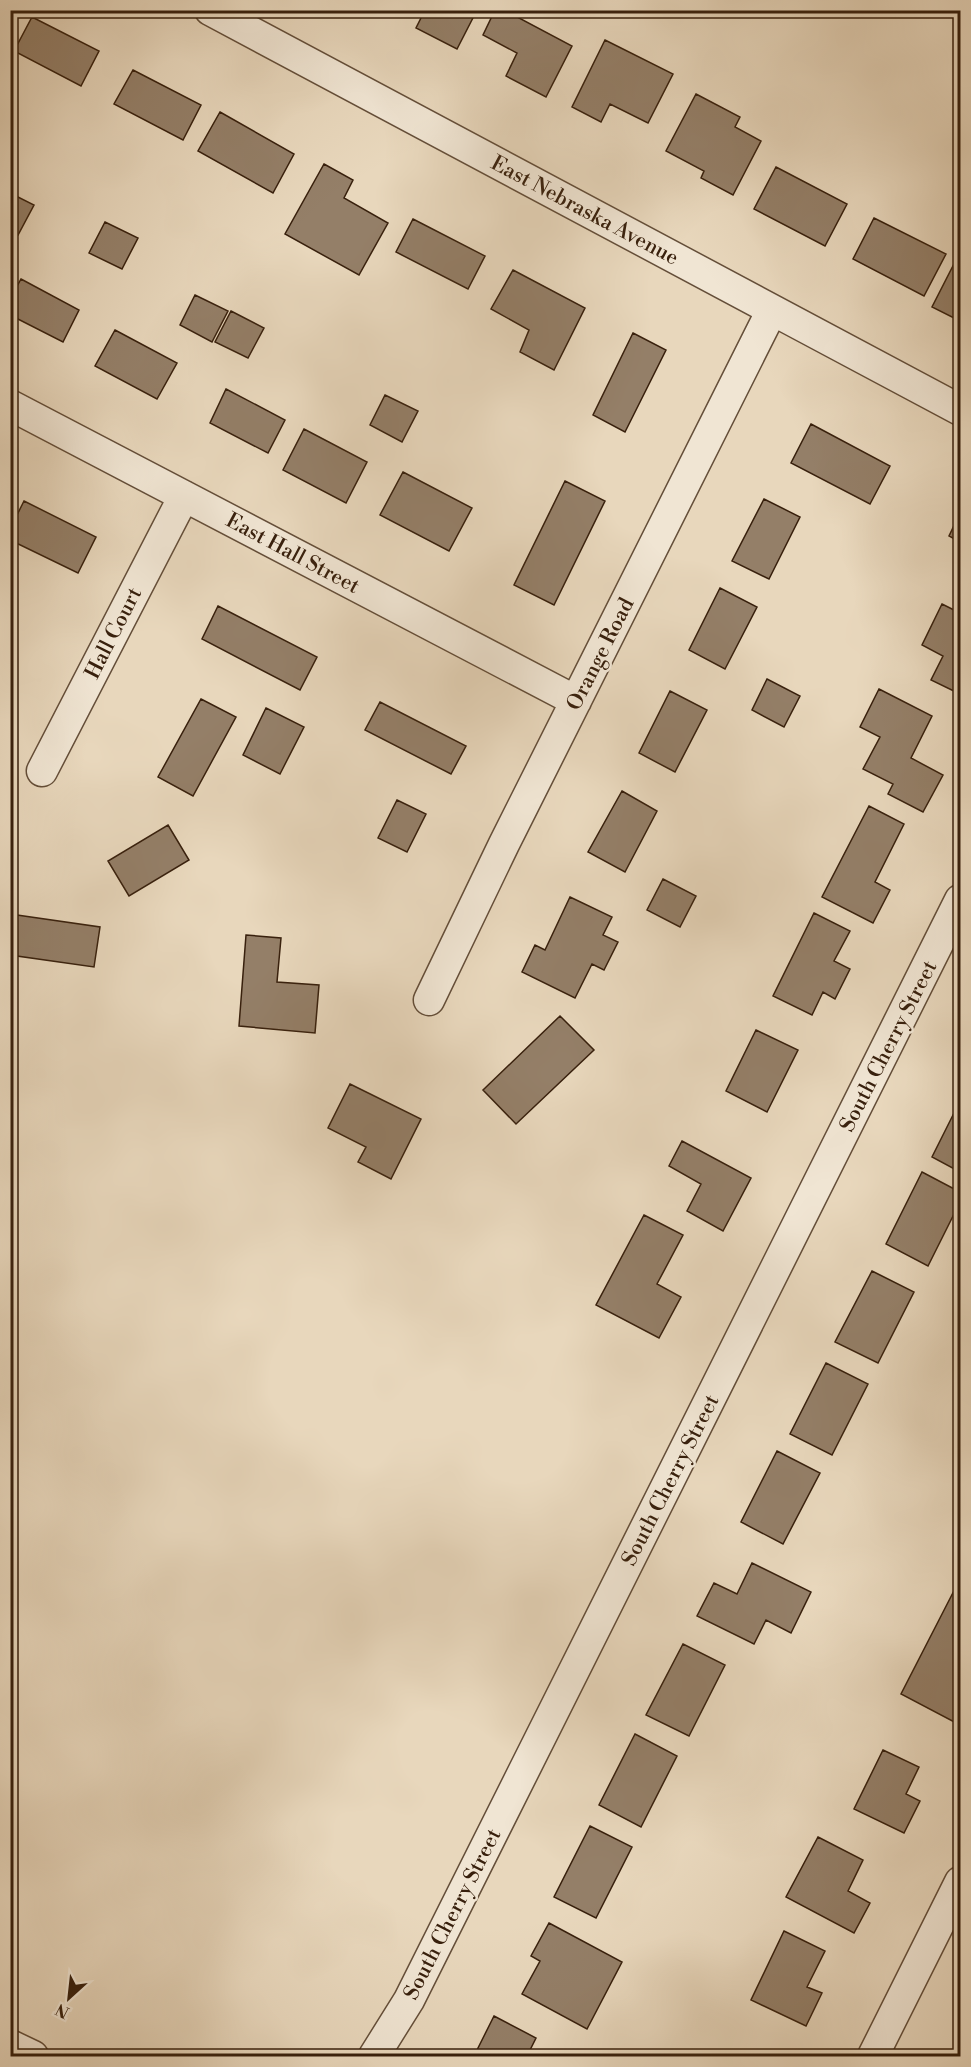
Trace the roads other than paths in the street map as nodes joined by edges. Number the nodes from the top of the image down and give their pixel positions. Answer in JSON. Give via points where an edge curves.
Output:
{"nodes":[{"id":1,"x":210,"y":10,"type":"edge"},
{"id":2,"x":772,"y":310,"type":"junction"},
{"id":3,"x":10,"y":405,"type":"edge"},
{"id":4,"x":960,"y":410,"type":"edge"},
{"id":5,"x":184,"y":496,"type":"junction"},
{"id":6,"x":576,"y":701,"type":"junction"},
{"id":7,"x":42,"y":771,"type":"dead end"},
{"id":8,"x":960,"y":900,"type":"edge"},
{"id":9,"x":429,"y":1000,"type":"dead end"},
{"id":10,"x":960,"y":1882,"type":"edge"},
{"id":11,"x":10,"y":2045,"type":"edge"},
{"id":12,"x":33,"y":2056,"type":"edge"},
{"id":13,"x":374,"y":2056,"type":"edge"},
{"id":14,"x":873,"y":2056,"type":"edge"}],
"edges":[{"from":1,"to":2,"type":"street","name":"East Nebraska Avenue"},
{"from":2,"to":4,"type":"street","name":"East Nebraska Avenue"},
{"from":2,"to":6,"type":"street","name":"Orange Road"},
{"from":3,"to":5,"type":"street","name":"East Hall Street"},
{"from":5,"to":6,"type":"street","name":"East Hall Street"},
{"from":5,"to":7,"type":"street","name":"Hall Court"},
{"from":6,"to":9,"type":"street","name":"Orange Road"},
{"from":8,"to":13,"type":"street","name":"South Cherry Street","via":[[409,2000]]},
{"from":10,"to":14,"type":"street"},
{"from":11,"to":12,"type":"street"}]}
